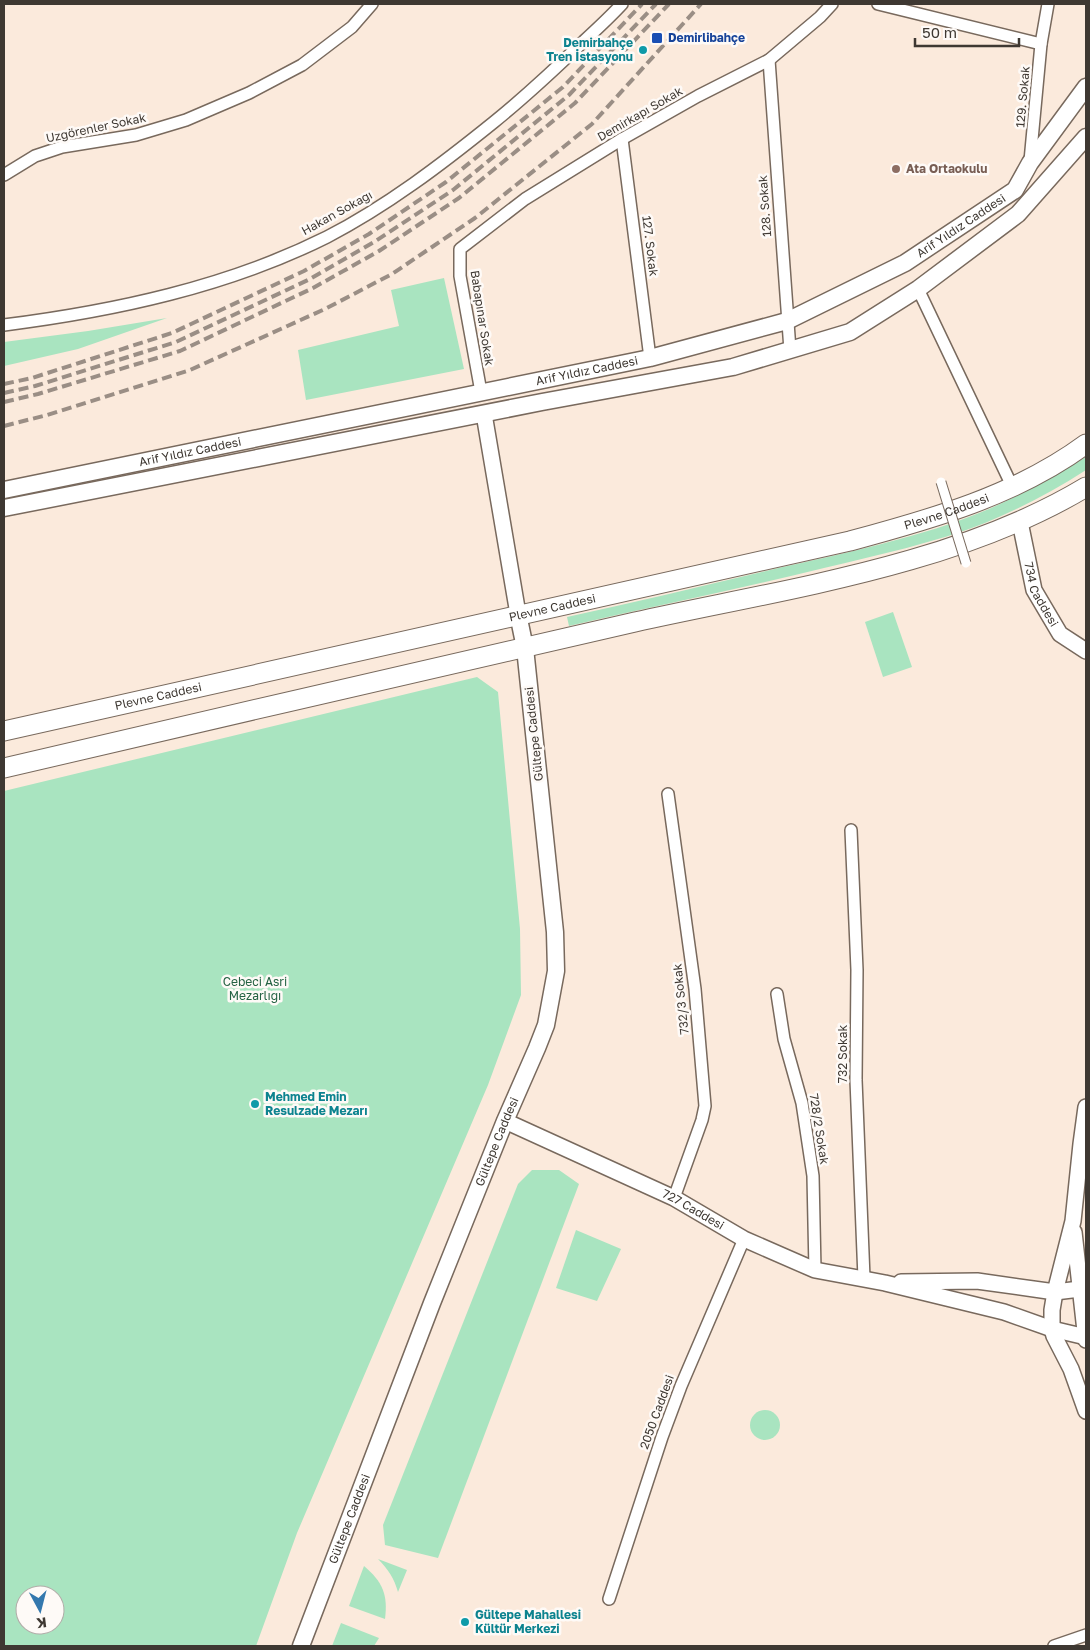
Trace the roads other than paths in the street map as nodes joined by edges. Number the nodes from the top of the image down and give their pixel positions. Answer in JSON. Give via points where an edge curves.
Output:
{"nodes":[{"id":1,"x":372,"y":4,"type":"edge"},
{"id":2,"x":622,"y":4,"type":"edge"},
{"id":3,"x":832,"y":4,"type":"edge"},
{"id":4,"x":878,"y":4,"type":"edge"},
{"id":5,"x":1048,"y":4,"type":"edge"},
{"id":6,"x":1041,"y":44,"type":"junction"},
{"id":7,"x":769,"y":60,"type":"junction"},
{"id":8,"x":1086,"y":87,"type":"edge"},
{"id":9,"x":1086,"y":137,"type":"edge"},
{"id":10,"x":622,"y":139,"type":"junction"},
{"id":11,"x":1030,"y":163,"type":"junction"},
{"id":12,"x":4,"y":175,"type":"edge"},
{"id":13,"x":460,"y":249,"type":"joint"},
{"id":14,"x":918,"y":289,"type":"junction"},
{"id":15,"x":787,"y":321,"type":"junction"},
{"id":16,"x":4,"y":325,"type":"edge"},
{"id":17,"x":790,"y":350,"type":"junction"},
{"id":18,"x":650,"y":358,"type":"junction"},
{"id":19,"x":481,"y":392,"type":"junction"},
{"id":20,"x":484,"y":414,"type":"junction"},
{"id":21,"x":1086,"y":444,"type":"edge"},
{"id":22,"x":941,"y":482,"type":"dead end"},
{"id":23,"x":1012,"y":486,"type":"junction"},
{"id":24,"x":1086,"y":488,"type":"edge"},
{"id":25,"x":4,"y":490,"type":"edge"},
{"id":26,"x":4,"y":508,"type":"edge"},
{"id":27,"x":1020,"y":522,"type":"junction"},
{"id":28,"x":966,"y":563,"type":"dead end"},
{"id":29,"x":518,"y":614,"type":"junction"},
{"id":30,"x":525,"y":648,"type":"junction"},
{"id":31,"x":1086,"y":651,"type":"edge"},
{"id":32,"x":4,"y":731,"type":"edge"},
{"id":33,"x":4,"y":768,"type":"edge"},
{"id":34,"x":668,"y":794,"type":"dead end"},
{"id":35,"x":852,"y":830,"type":"dead end"},
{"id":36,"x":777,"y":994,"type":"dead end"},
{"id":37,"x":1086,"y":1107,"type":"edge"},
{"id":38,"x":505,"y":1121,"type":"junction"},
{"id":39,"x":674,"y":1198,"type":"junction"},
{"id":40,"x":1073,"y":1221,"type":"junction"},
{"id":41,"x":744,"y":1239,"type":"junction"},
{"id":42,"x":815,"y":1270,"type":"junction"},
{"id":43,"x":864,"y":1278,"type":"junction"},
{"id":44,"x":885,"y":1283,"type":"junction"},
{"id":45,"x":1080,"y":1290,"type":"junction"},
{"id":46,"x":1055,"y":1292,"type":"junction"},
{"id":47,"x":1052,"y":1329,"type":"junction"},
{"id":48,"x":1086,"y":1338,"type":"edge"},
{"id":49,"x":1086,"y":1410,"type":"edge"},
{"id":50,"x":609,"y":1599,"type":"dead end"},
{"id":51,"x":1086,"y":1635,"type":"edge"},
{"id":52,"x":301,"y":1646,"type":"edge"},
{"id":53,"x":1054,"y":1646,"type":"edge"}],
"edges":[{"from":1,"to":12,"type":"street","name":"Uzgörenler Sokak","via":[[352,26],[302,64],[249,93],[186,120],[136,135],[62,147],[35,156]]},
{"from":2,"to":16,"type":"street","name":"Hakan Sokağı","via":[[535,88],[440,166],[327,237],[269,263],[203,286],[127,304]]},
{"from":3,"to":7,"type":"street","name":"Demirkapı Sokak"},
{"from":4,"to":6,"type":"street"},
{"from":5,"to":6,"type":"street","name":"129. Sokak"},
{"from":6,"to":11,"type":"street","name":"129. Sokak"},
{"from":7,"to":10,"type":"street","name":"Demirkapı Sokak"},
{"from":7,"to":15,"type":"street","name":"128. Sokak"},
{"from":8,"to":11,"type":"main road","name":"Arif Yıldız Caddesi"},
{"from":9,"to":14,"type":"main road","name":"Arif Yıldız Caddesi","via":[[1018,214]]},
{"from":10,"to":13,"type":"street","name":"Demirkapı Sokak","via":[[526,199]]},
{"from":10,"to":18,"type":"street","name":"127. Sokak"},
{"from":11,"to":15,"type":"main road","name":"Arif Yıldız Caddesi","via":[[1015,190],[905,263]]},
{"from":13,"to":19,"type":"street","name":"Babapınar Sokak","via":[[460,276]]},
{"from":14,"to":17,"type":"main road","name":"Arif Yıldız Caddesi","via":[[850,332]]},
{"from":14,"to":23,"type":"street"},
{"from":15,"to":17,"type":"street","name":"128. Sokak"},
{"from":15,"to":18,"type":"main road","name":"Arif Yıldız Caddesi"},
{"from":17,"to":20,"type":"main road","name":"Arif Yıldız Caddesi","via":[[733,367]]},
{"from":18,"to":19,"type":"main road","name":"Arif Yıldız Caddesi"},
{"from":19,"to":25,"type":"main road","name":"Arif Yıldız Caddesi"},
{"from":20,"to":26,"type":"main road","name":"Arif Yıldız Caddesi"},
{"from":20,"to":29,"type":"street"},
{"from":21,"to":23,"type":"main road","name":"Plevne Caddesi"},
{"from":22,"to":28,"type":"street","bridge":true},
{"from":23,"to":29,"type":"main road","name":"Plevne Caddesi","via":[[971,505],[884,532]]},
{"from":24,"to":27,"type":"main road"},
{"from":27,"to":30,"type":"main road","via":[[933,553],[867,571]]},
{"from":27,"to":31,"type":"street","name":"734 Caddesi","via":[[1034,590],[1060,634]]},
{"from":29,"to":30,"type":"main road","name":"Gültepe Caddesi"},
{"from":29,"to":32,"type":"main road","name":"Plevne Caddesi"},
{"from":30,"to":33,"type":"main road"},
{"from":30,"to":38,"type":"main road","name":"Gültepe Caddesi","via":[[555,932],[556,971],[546,1025]]},
{"from":34,"to":39,"type":"street","name":"732/3 Sokak","via":[[694,989],[705,1106]]},
{"from":35,"to":43,"type":"street","name":"732 Sokak","via":[[857,970],[856,1080]]},
{"from":36,"to":42,"type":"street","name":"728/2 Sokak","via":[[784,1039],[802,1103],[811,1167]]},
{"from":37,"to":40,"type":"street"},
{"from":38,"to":39,"type":"street","name":"727 Caddesi"},
{"from":38,"to":52,"type":"main road","name":"Gültepe Caddesi"},
{"from":39,"to":41,"type":"street","name":"727 Caddesi"},
{"from":40,"to":45,"type":"street"},
{"from":40,"to":46,"type":"street"},
{"from":41,"to":42,"type":"street","name":"727 Caddesi"},
{"from":41,"to":50,"type":"street","name":"2050 Caddesi","via":[[674,1403]]},
{"from":42,"to":43,"type":"street","name":"727 Caddesi"},
{"from":43,"to":44,"type":"street","name":"727 Caddesi"},
{"from":44,"to":46,"type":"street","name":"727 Caddesi","via":[[977,1281]]},
{"from":44,"to":47,"type":"street","name":"727 Caddesi","via":[[1004,1312]]},
{"from":45,"to":46,"type":"street","name":"727 Caddesi"},
{"from":45,"to":48,"type":"street"},
{"from":46,"to":47,"type":"street"},
{"from":47,"to":48,"type":"street","name":"727 Caddesi"},
{"from":47,"to":49,"type":"street","via":[[1072,1370]]},
{"from":51,"to":53,"type":"street"}]}
